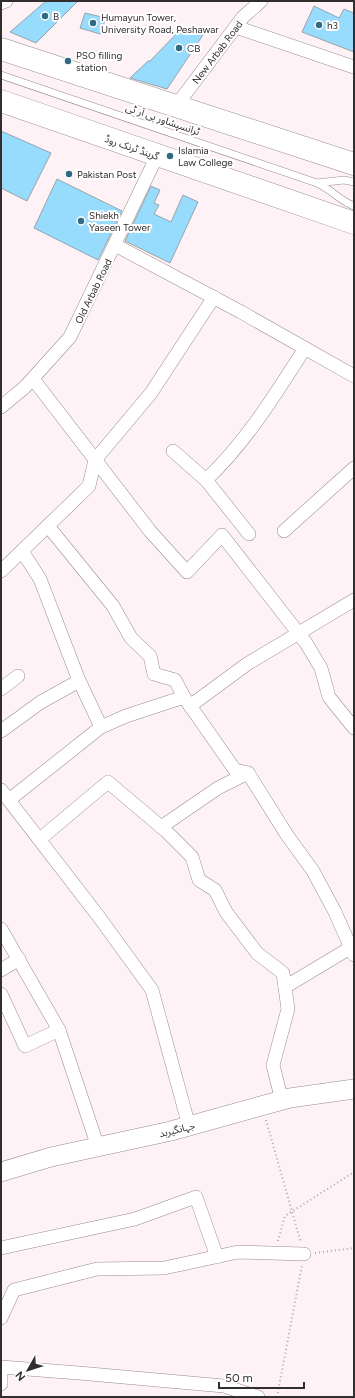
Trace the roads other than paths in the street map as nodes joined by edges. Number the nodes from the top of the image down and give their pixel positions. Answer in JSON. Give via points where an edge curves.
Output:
{"nodes":[{"id":1,"x":6,"y":1,"type":"edge"},
{"id":2,"x":261,"y":1,"type":"edge"},
{"id":3,"x":1,"y":4,"type":"edge"},
{"id":4,"x":236,"y":27,"type":"junction"},
{"id":5,"x":1,"y":49,"type":"edge"},
{"id":6,"x":354,"y":67,"type":"edge"},
{"id":7,"x":1,"y":75,"type":"edge"},
{"id":8,"x":1,"y":101,"type":"edge"},
{"id":9,"x":176,"y":106,"type":"junction"},
{"id":10,"x":157,"y":156,"type":"junction"},
{"id":11,"x":354,"y":164,"type":"edge"},
{"id":12,"x":354,"y":182,"type":"edge"},
{"id":13,"x":317,"y":183,"type":"junction"},
{"id":14,"x":354,"y":206,"type":"edge"},
{"id":15,"x":354,"y":222,"type":"edge"},
{"id":16,"x":115,"y":245,"type":"junction"},
{"id":17,"x":214,"y":298,"type":"junction"},
{"id":18,"x":305,"y":348,"type":"junction"},
{"id":19,"x":354,"y":376,"type":"edge"},
{"id":20,"x":32,"y":379,"type":"junction"},
{"id":21,"x":1,"y":407,"type":"edge"},
{"id":22,"x":173,"y":451,"type":"dead end"},
{"id":23,"x":95,"y":460,"type":"junction"},
{"id":24,"x":354,"y":468,"type":"edge"},
{"id":25,"x":206,"y":480,"type":"junction"},
{"id":26,"x":48,"y":526,"type":"junction"},
{"id":27,"x":284,"y":531,"type":"dead end"},
{"id":28,"x":249,"y":534,"type":"dead end"},
{"id":29,"x":22,"y":551,"type":"junction"},
{"id":30,"x":1,"y":571,"type":"edge"},
{"id":31,"x":354,"y":600,"type":"edge"},
{"id":32,"x":300,"y":634,"type":"junction"},
{"id":33,"x":18,"y":676,"type":"dead end"},
{"id":34,"x":79,"y":681,"type":"junction"},
{"id":35,"x":1,"y":689,"type":"edge"},
{"id":36,"x":187,"y":701,"type":"junction"},
{"id":37,"x":101,"y":727,"type":"junction"},
{"id":38,"x":354,"y":728,"type":"edge"},
{"id":39,"x":1,"y":731,"type":"edge"},
{"id":40,"x":248,"y":773,"type":"junction"},
{"id":41,"x":5,"y":795,"type":"edge"},
{"id":42,"x":161,"y":827,"type":"junction"},
{"id":43,"x":40,"y":839,"type":"junction"},
{"id":44,"x":1,"y":929,"type":"edge"},
{"id":45,"x":352,"y":952,"type":"edge"},
{"id":46,"x":19,"y":959,"type":"junction"},
{"id":47,"x":1,"y":970,"type":"edge"},
{"id":48,"x":285,"y":986,"type":"junction"},
{"id":49,"x":1,"y":994,"type":"edge"},
{"id":50,"x":5,"y":1012,"type":"edge"},
{"id":51,"x":59,"y":1030,"type":"junction"},
{"id":52,"x":354,"y":1089,"type":"edge"},
{"id":53,"x":282,"y":1101,"type":"junction"},
{"id":54,"x":189,"y":1126,"type":"junction"},
{"id":55,"x":98,"y":1147,"type":"junction"},
{"id":56,"x":1,"y":1172,"type":"edge"},
{"id":57,"x":1,"y":1248,"type":"edge"},
{"id":58,"x":304,"y":1254,"type":"road end"},
{"id":59,"x":217,"y":1257,"type":"junction"},
{"id":60,"x":1,"y":1318,"type":"edge"},
{"id":61,"x":1,"y":1368,"type":"edge"},
{"id":62,"x":1,"y":1384,"type":"edge"},
{"id":63,"x":218,"y":1391,"type":"edge"},
{"id":64,"x":258,"y":1397,"type":"edge"}],
"edges":[{"from":1,"to":3,"type":"street"},
{"from":2,"to":4,"type":"street","name":"New Arbab Road"},
{"from":4,"to":6,"type":"street"},
{"from":4,"to":9,"type":"street","name":"New Arbab Road"},
{"from":5,"to":9,"type":"highway"},
{"from":7,"to":13,"type":"lane","name":"ٹرانسپشاور بی آر ٹی"},
{"from":8,"to":10,"type":"highway","name":"گرینڈ ٹرنک روڈ"},
{"from":9,"to":11,"type":"highway"},
{"from":10,"to":15,"type":"highway","name":"گرینڈ ٹرنک روڈ"},
{"from":10,"to":16,"type":"street","name":"Old Arbab Road"},
{"from":12,"to":13,"type":"lane","name":"ٹرانسپشاور بی آر ٹی","via":[[344,180]]},
{"from":13,"to":14,"type":"lane","name":"ٹرانسپشاور بی آر ٹی"},
{"from":16,"to":17,"type":"street"},
{"from":16,"to":20,"type":"street","name":"Old Arbab Road","via":[[70,337]]},
{"from":17,"to":18,"type":"street"},
{"from":17,"to":23,"type":"street","via":[[151,393]]},
{"from":18,"to":19,"type":"street"},
{"from":18,"to":25,"type":"street","via":[[242,442]]},
{"from":20,"to":21,"type":"street","name":"Old Arbab Road"},
{"from":20,"to":23,"type":"street"},
{"from":22,"to":25,"type":"street"},
{"from":23,"to":26,"type":"street","via":[[90,486]]},
{"from":23,"to":32,"type":"street","via":[[150,531],[187,572],[222,535]]},
{"from":24,"to":27,"type":"street"},
{"from":25,"to":28,"type":"street"},
{"from":26,"to":29,"type":"street"},
{"from":26,"to":36,"type":"street","via":[[113,606],[131,638],[150,656],[154,674],[175,680]]},
{"from":29,"to":30,"type":"street"},
{"from":29,"to":34,"type":"street","via":[[40,579]]},
{"from":31,"to":32,"type":"street"},
{"from":32,"to":36,"type":"street"},
{"from":32,"to":38,"type":"street","via":[[321,668],[328,697]]},
{"from":33,"to":35,"type":"street"},
{"from":34,"to":37,"type":"street"},
{"from":34,"to":39,"type":"street","via":[[41,702]]},
{"from":36,"to":37,"type":"street","via":[[126,716]]},
{"from":36,"to":40,"type":"street","via":[[235,770]]},
{"from":37,"to":41,"type":"street"},
{"from":40,"to":42,"type":"street","via":[[218,788]]},
{"from":40,"to":45,"type":"street","via":[[313,872],[335,912]]},
{"from":41,"to":43,"type":"street"},
{"from":42,"to":43,"type":"street","via":[[108,782]]},
{"from":42,"to":48,"type":"street","via":[[192,857],[199,880],[215,890],[226,912],[257,953],[283,973]]},
{"from":43,"to":54,"type":"street","via":[[152,990]]},
{"from":44,"to":46,"type":"street"},
{"from":45,"to":48,"type":"street"},
{"from":46,"to":47,"type":"street"},
{"from":46,"to":51,"type":"street"},
{"from":48,"to":53,"type":"street","via":[[288,1009],[273,1065]]},
{"from":49,"to":50,"type":"street"},
{"from":50,"to":51,"type":"street","via":[[25,1046]]},
{"from":51,"to":55,"type":"street"},
{"from":52,"to":53,"type":"street","name":"جہانگیربد"},
{"from":53,"to":54,"type":"street","name":"جہانگیربد"},
{"from":54,"to":55,"type":"street","name":"جہانگیربد"},
{"from":55,"to":56,"type":"street","name":"جہانگیربد","via":[[51,1157]]},
{"from":57,"to":59,"type":"street","via":[[135,1219],[196,1197]]},
{"from":58,"to":59,"type":"street","via":[[238,1252]]},
{"from":59,"to":60,"type":"street","via":[[164,1268],[97,1270],[14,1290]]},
{"from":61,"to":62,"type":"street"},
{"from":61,"to":63,"type":"street","via":[[79,1372]]},
{"from":63,"to":64,"type":"street"}]}
